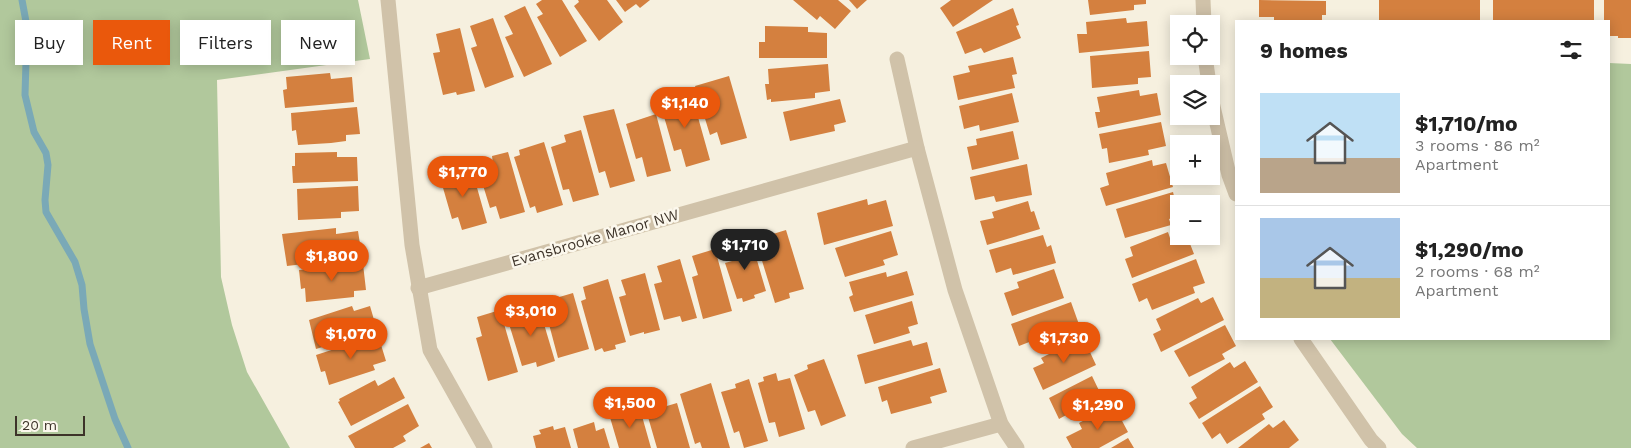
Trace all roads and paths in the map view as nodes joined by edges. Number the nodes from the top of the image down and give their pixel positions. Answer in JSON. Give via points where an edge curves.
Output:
{"nodes":[{"id":1,"x":388,"y":0,"type":"edge"},
{"id":2,"x":1203,"y":0,"type":"edge"},
{"id":3,"x":1204,"y":15,"type":"edge"},
{"id":4,"x":896,"y":59,"type":"dead end"},
{"id":5,"x":1217,"y":125,"type":"edge"},
{"id":6,"x":917,"y":148,"type":"junction"},
{"id":7,"x":1235,"y":191,"type":"edge"},
{"id":8,"x":418,"y":288,"type":"junction"},
{"id":9,"x":1302,"y":340,"type":"edge"},
{"id":10,"x":1001,"y":424,"type":"junction"},
{"id":11,"x":485,"y":448,"type":"edge"},
{"id":12,"x":913,"y":448,"type":"edge"},
{"id":13,"x":1017,"y":448,"type":"edge"},
{"id":14,"x":1379,"y":448,"type":"edge"}],
"edges":[{"from":1,"to":8,"type":"street"},
{"from":2,"to":3,"type":"street"},
{"from":4,"to":6,"type":"street"},
{"from":5,"to":7,"type":"street"},
{"from":6,"to":8,"type":"street","name":"Evansbrooke Manor NW"},
{"from":6,"to":10,"type":"street","via":[[955,290]]},
{"from":8,"to":11,"type":"street","via":[[430,350]]},
{"from":9,"to":14,"type":"street"},
{"from":10,"to":12,"type":"street"},
{"from":10,"to":13,"type":"street"}]}
